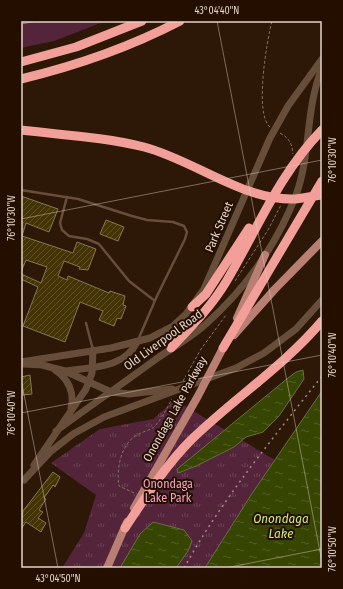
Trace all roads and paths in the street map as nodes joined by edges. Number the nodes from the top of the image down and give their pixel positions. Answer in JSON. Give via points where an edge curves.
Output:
{"nodes":[{"id":1,"x":142,"y":21,"type":"edge"},
{"id":2,"x":180,"y":21,"type":"edge"},
{"id":3,"x":322,"y":59,"type":"edge"},
{"id":4,"x":21,"y":62,"type":"edge"},
{"id":5,"x":322,"y":68,"type":"edge"},
{"id":6,"x":21,"y":79,"type":"edge"},
{"id":7,"x":21,"y":130,"type":"edge"},
{"id":8,"x":320,"y":132,"type":"edge"},
{"id":9,"x":282,"y":180,"type":"junction"},
{"id":10,"x":322,"y":181,"type":"edge"},
{"id":11,"x":21,"y":190,"type":"edge"},
{"id":12,"x":322,"y":195,"type":"edge"},
{"id":13,"x":67,"y":197,"type":"junction"},
{"id":14,"x":322,"y":241,"type":"edge"},
{"id":15,"x":265,"y":255,"type":"junction"},
{"id":16,"x":322,"y":300,"type":"edge"},
{"id":17,"x":154,"y":301,"type":"junction"},
{"id":18,"x":192,"y":307,"type":"junction"},
{"id":19,"x":322,"y":321,"type":"edge"},
{"id":20,"x":86,"y":323,"type":"dead end"},
{"id":21,"x":137,"y":342,"type":"junction"},
{"id":22,"x":172,"y":348,"type":"junction"},
{"id":23,"x":223,"y":348,"type":"junction"},
{"id":24,"x":93,"y":350,"type":"junction"},
{"id":25,"x":21,"y":363,"type":"edge"},
{"id":26,"x":50,"y":367,"type":"junction"},
{"id":27,"x":92,"y":367,"type":"junction"},
{"id":28,"x":65,"y":371,"type":"junction"},
{"id":29,"x":89,"y":383,"type":"junction"},
{"id":30,"x":184,"y":387,"type":"junction"},
{"id":31,"x":111,"y":392,"type":"junction"},
{"id":32,"x":71,"y":410,"type":"junction"},
{"id":33,"x":56,"y":431,"type":"junction"},
{"id":34,"x":22,"y":480,"type":"edge"},
{"id":35,"x":125,"y":528,"type":"junction"},
{"id":36,"x":107,"y":568,"type":"edge"}],
"edges":[{"from":1,"to":4,"type":"highway","via":[[76,47]]},
{"from":2,"to":6,"type":"highway","via":[[86,60]]},
{"from":3,"to":18,"type":"main road","name":"Park Street","via":[[288,106],[270,138],[204,289]]},
{"from":5,"to":15,"type":"main road","name":"Old Liverpool Road","via":[[313,91],[302,171],[296,194]]},
{"from":7,"to":12,"type":"highway","via":[[144,147],[254,193],[295,199]]},
{"from":8,"to":9,"type":"highway"},
{"from":9,"to":18,"type":"highway","via":[[270,194],[206,294]]},
{"from":9,"to":22,"type":"highway","via":[[221,291]]},
{"from":10,"to":23,"type":"highway"},
{"from":11,"to":13,"type":"lane"},
{"from":13,"to":17,"type":"lane","via":[[60,223],[62,230],[69,236],[99,244],[129,281]]},
{"from":13,"to":17,"type":"lane","via":[[147,220],[172,222],[184,226],[187,232],[185,238]]},
{"from":14,"to":23,"type":"main road"},
{"from":15,"to":22,"type":"main road","name":"Old Liverpool Road","via":[[235,294],[207,323]]},
{"from":15,"to":23,"type":"main road"},
{"from":16,"to":30,"type":"main road","via":[[306,320],[284,340],[259,356],[236,368]]},
{"from":17,"to":21,"type":"lane"},
{"from":18,"to":21,"type":"main road","name":"Park Street","via":[[173,326]]},
{"from":19,"to":35,"type":"highway","via":[[305,340],[192,440],[165,470]]},
{"from":20,"to":24,"type":"lane"},
{"from":21,"to":24,"type":"main road","name":"Park Street"},
{"from":21,"to":27,"type":"main road","via":[[121,360]]},
{"from":22,"to":31,"type":"main road","name":"Old Liverpool Road"},
{"from":23,"to":35,"type":"main road","name":"Onondaga Lake Parkway","via":[[140,496]]},
{"from":24,"to":25,"type":"main road","name":"Park Street"},
{"from":24,"to":27,"type":"main road","name":"Old Liverpool Road"},
{"from":25,"to":26,"type":"main road"},
{"from":26,"to":28,"type":"main road"},
{"from":26,"to":32,"type":"main road","via":[[61,374],[71,390]]},
{"from":27,"to":28,"type":"main road"},
{"from":27,"to":29,"type":"main road","name":"Old Liverpool Road"},
{"from":28,"to":29,"type":"main road"},
{"from":29,"to":31,"type":"main road"},
{"from":29,"to":32,"type":"main road","name":"Old Liverpool Road"},
{"from":30,"to":31,"type":"main road","via":[[146,393]]},
{"from":30,"to":34,"type":"main road","via":[[104,417],[73,434],[50,452]]},
{"from":31,"to":33,"type":"main road","name":"Old Liverpool Road"},
{"from":32,"to":33,"type":"main road","name":"Old Liverpool Road"},
{"from":33,"to":34,"type":"main road","name":"Old Liverpool Road"},
{"from":35,"to":36,"type":"main road","name":"Onondaga Lake Parkway"}]}
